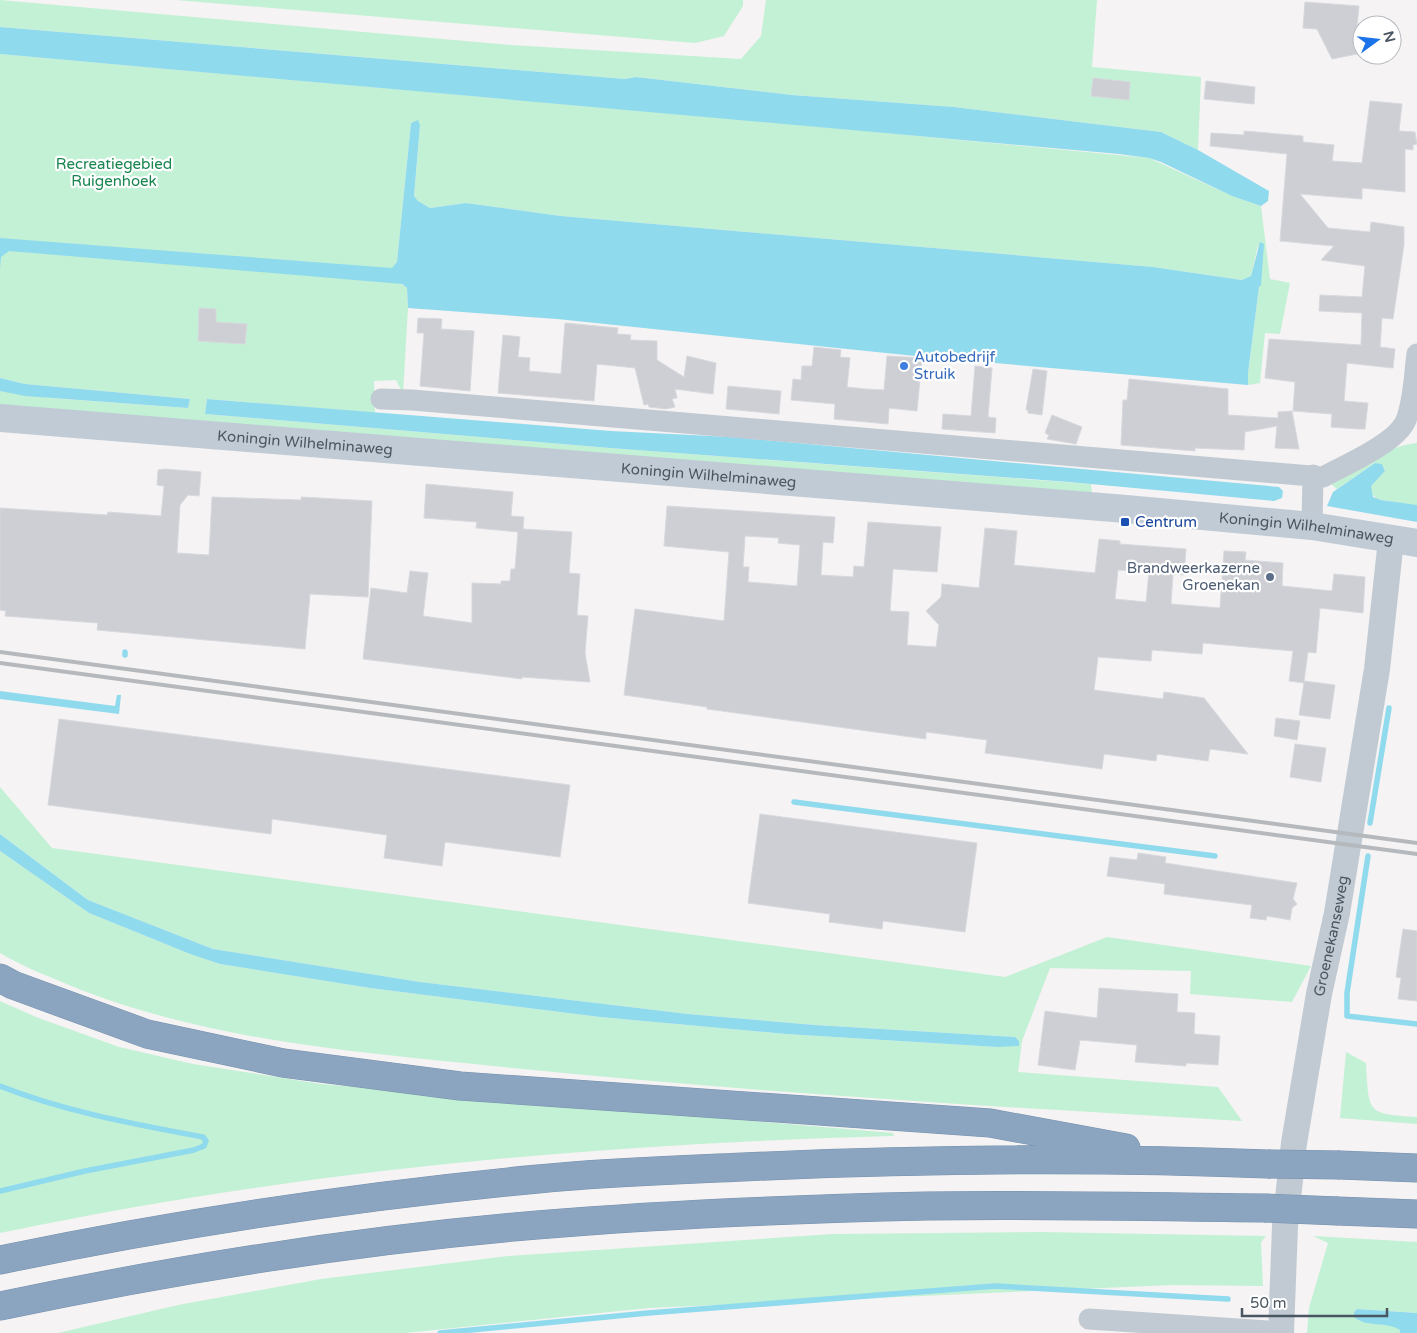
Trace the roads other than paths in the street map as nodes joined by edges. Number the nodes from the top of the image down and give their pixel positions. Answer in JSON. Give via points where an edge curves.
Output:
{"nodes":[{"id":1,"x":1417,"y":354,"type":"edge"},
{"id":2,"x":380,"y":399,"type":"dead end"},
{"id":3,"x":1414,"y":405,"type":"edge"},
{"id":4,"x":0,"y":418,"type":"edge"},
{"id":5,"x":1313,"y":475,"type":"junction"},
{"id":6,"x":1312,"y":526,"type":"junction"},
{"id":7,"x":1404,"y":541,"type":"edge"},
{"id":8,"x":0,"y":978,"type":"edge"},
{"id":9,"x":1198,"y":1161,"type":"junction"},
{"id":10,"x":1417,"y":1168,"type":"edge"},
{"id":11,"x":1417,"y":1214,"type":"edge"},
{"id":12,"x":0,"y":1260,"type":"edge"},
{"id":13,"x":0,"y":1306,"type":"edge"},
{"id":14,"x":1089,"y":1319,"type":"dead end"},
{"id":15,"x":1281,"y":1333,"type":"edge"}],
"edges":[{"from":1,"to":3,"type":"street"},
{"from":2,"to":5,"type":"street"},
{"from":3,"to":5,"type":"street","via":[[1402,427],[1389,440],[1323,477]]},
{"from":4,"to":6,"type":"main road","name":"Koningin Wilhelminaweg"},
{"from":5,"to":6,"type":"street"},
{"from":6,"to":7,"type":"main road","name":"Koningin Wilhelminaweg"},
{"from":7,"to":15,"type":"street","name":"Groenekanseweg","via":[[1374,687],[1337,913],[1319,994],[1294,1143]]},
{"from":8,"to":9,"type":"highway","via":[[148,1034],[283,1063],[460,1086],[990,1123]]},
{"from":9,"to":10,"type":"highway","bridge":true},
{"from":9,"to":12,"type":"highway","via":[[918,1160],[647,1171],[540,1179],[362,1199],[135,1232]]},
{"from":11,"to":13,"type":"highway","bridge":true,"via":[[1265,1208],[929,1206],[662,1216],[380,1241],[158,1275]]},
{"from":14,"to":15,"type":"street","name":"Groenekanseweg"}]}
